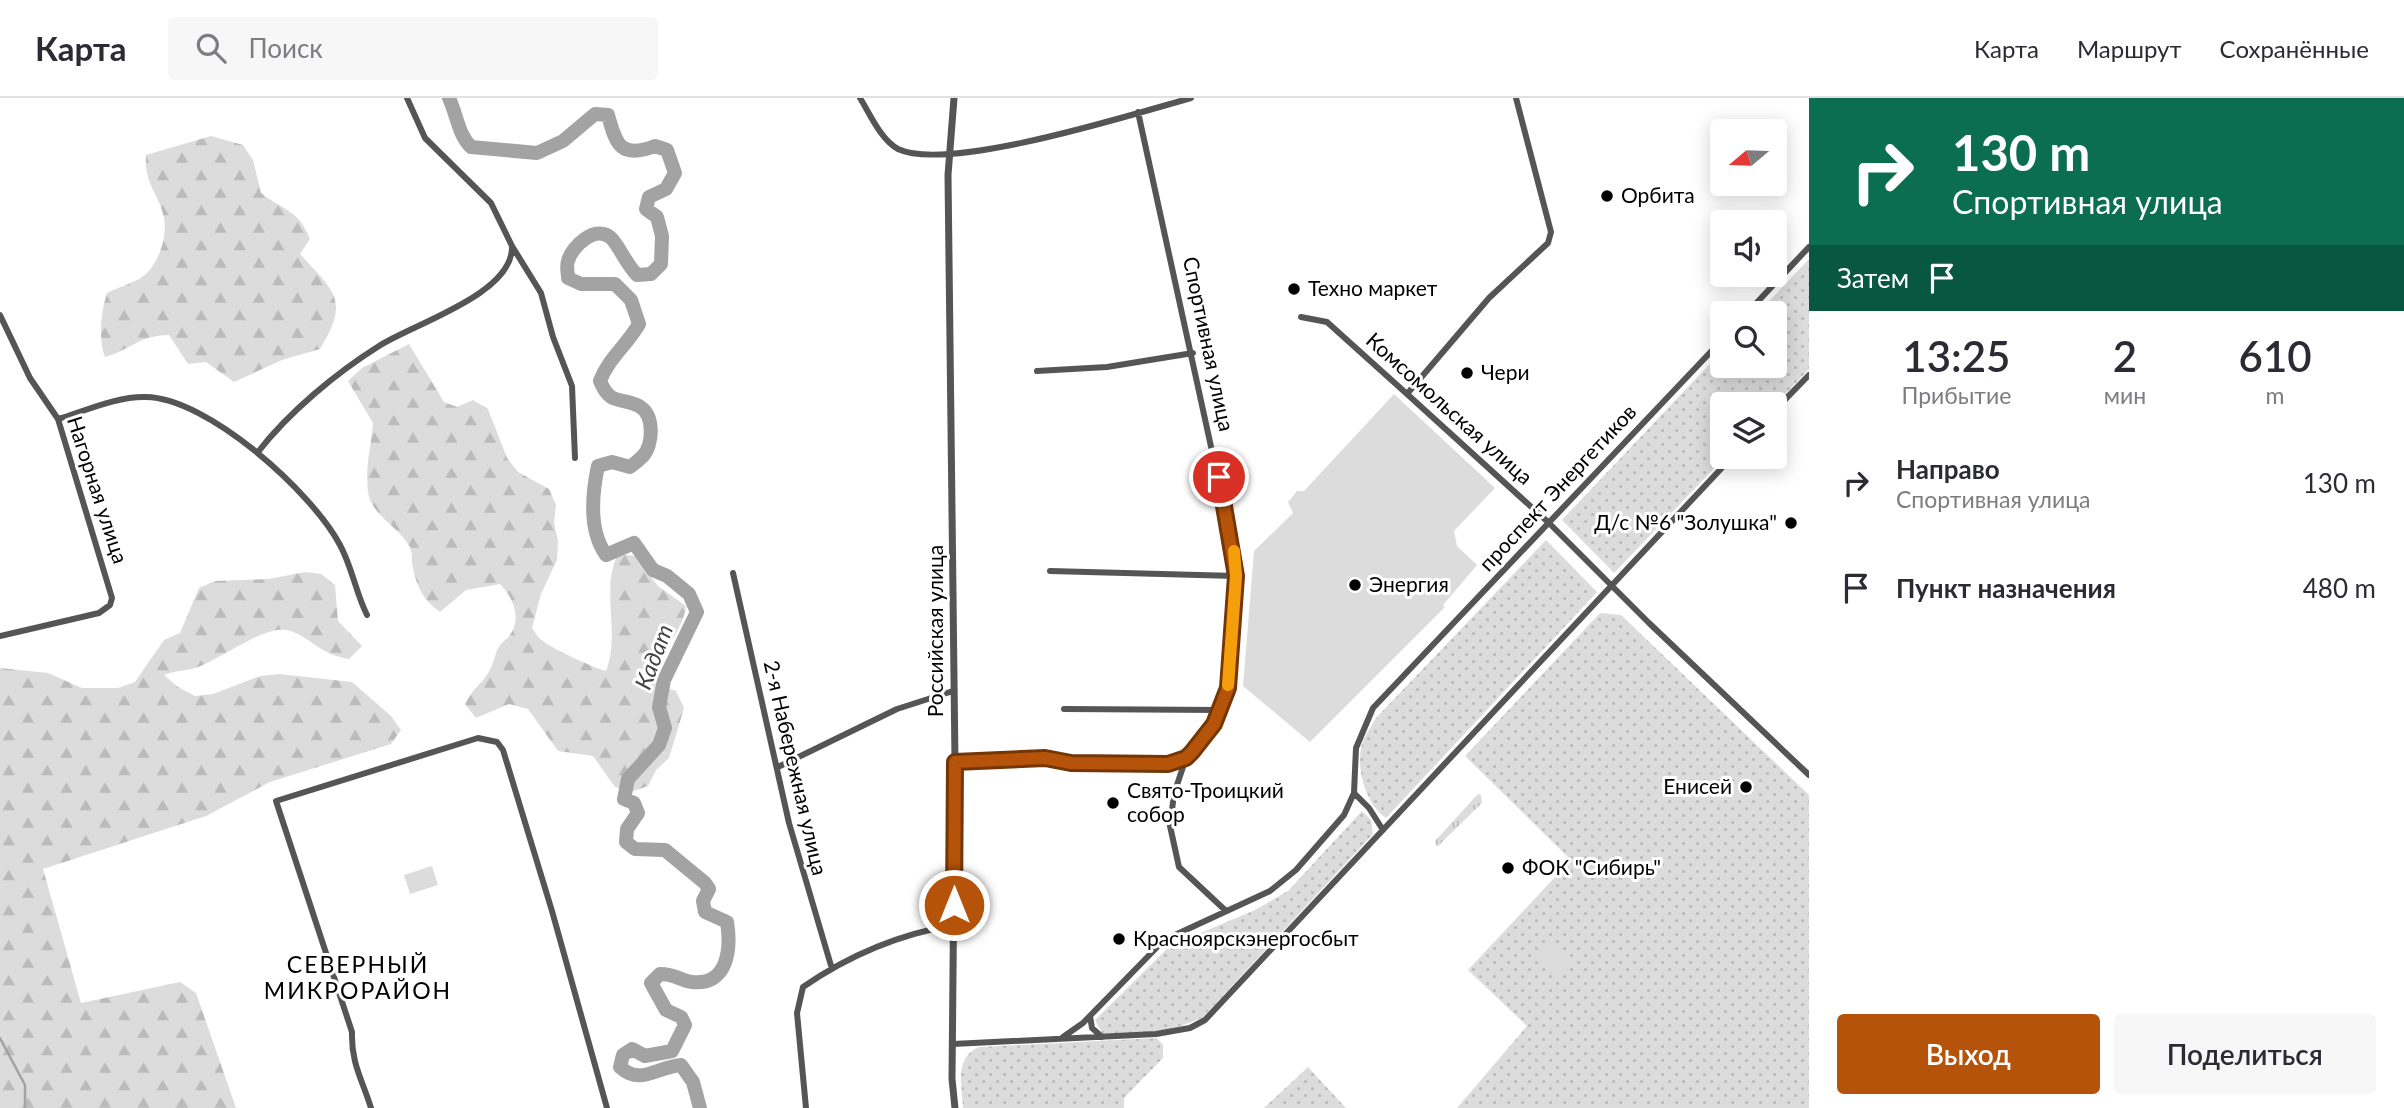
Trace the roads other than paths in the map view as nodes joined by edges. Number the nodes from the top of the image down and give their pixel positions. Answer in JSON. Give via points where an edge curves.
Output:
{"nodes":[{"id":1,"x":407,"y":98,"type":"edge"},
{"id":2,"x":860,"y":98,"type":"edge"},
{"id":3,"x":954,"y":98,"type":"edge"},
{"id":4,"x":1191,"y":98,"type":"edge"},
{"id":5,"x":1516,"y":98,"type":"edge"},
{"id":6,"x":1138,"y":112,"type":"junction"},
{"id":7,"x":948,"y":153,"type":"junction"},
{"id":8,"x":512,"y":246,"type":"junction"},
{"id":9,"x":1809,"y":247,"type":"edge"},
{"id":10,"x":1758,"y":301,"type":"edge"},
{"id":11,"x":0,"y":315,"type":"edge"},
{"id":12,"x":1301,"y":317,"type":"dead end"},
{"id":13,"x":1710,"y":353,"type":"edge"},
{"id":14,"x":1193,"y":354,"type":"junction"},
{"id":15,"x":1037,"y":371,"type":"dead end"},
{"id":16,"x":1809,"y":375,"type":"edge"},
{"id":17,"x":1407,"y":394,"type":"junction"},
{"id":18,"x":1787,"y":398,"type":"edge"},
{"id":19,"x":58,"y":419,"type":"junction"},
{"id":20,"x":258,"y":452,"type":"junction"},
{"id":21,"x":575,"y":458,"type":"dead end"},
{"id":22,"x":1721,"y":469,"type":"edge"},
{"id":23,"x":1549,"y":523,"type":"junction"},
{"id":24,"x":1050,"y":572,"type":"dead end"},
{"id":25,"x":733,"y":573,"type":"dead end"},
{"id":26,"x":1236,"y":576,"type":"junction"},
{"id":27,"x":1612,"y":586,"type":"junction"},
{"id":28,"x":367,"y":615,"type":"dead end"},
{"id":29,"x":0,"y":636,"type":"edge"},
{"id":30,"x":953,"y":691,"type":"junction"},
{"id":31,"x":1063,"y":709,"type":"dead end"},
{"id":32,"x":1221,"y":710,"type":"junction"},
{"id":33,"x":1186,"y":758,"type":"junction"},
{"id":34,"x":955,"y":762,"type":"junction"},
{"id":35,"x":778,"y":767,"type":"junction"},
{"id":36,"x":1809,"y":775,"type":"edge"},
{"id":37,"x":1354,"y":793,"type":"junction"},
{"id":38,"x":1383,"y":830,"type":"junction"},
{"id":39,"x":1226,"y":911,"type":"junction"},
{"id":40,"x":954,"y":925,"type":"junction"},
{"id":41,"x":832,"y":969,"type":"junction"},
{"id":42,"x":1090,"y":1016,"type":"junction"},
{"id":43,"x":1102,"y":1037,"type":"junction"},
{"id":44,"x":1061,"y":1038,"type":"junction"},
{"id":45,"x":953,"y":1044,"type":"junction"},
{"id":46,"x":371,"y":1108,"type":"edge"},
{"id":47,"x":607,"y":1108,"type":"edge"},
{"id":48,"x":806,"y":1108,"type":"edge"},
{"id":49,"x":953,"y":1108,"type":"edge"}],
"edges":[{"from":1,"to":8,"type":"street","via":[[421,131],[483,192]]},
{"from":2,"to":7,"type":"street","via":[[893,146],[909,153]]},
{"from":3,"to":7,"type":"street","name":"Российская улица"},
{"from":4,"to":6,"type":"street"},
{"from":5,"to":17,"type":"street","via":[[1551,232],[1548,243],[1489,298]]},
{"from":6,"to":7,"type":"street","via":[[998,147]]},
{"from":6,"to":14,"type":"street","name":"Спортивная улица"},
{"from":7,"to":30,"type":"street","name":"Российская улица"},
{"from":8,"to":20,"type":"street","via":[[512,260],[502,275],[450,310],[380,345],[297,409]]},
{"from":8,"to":21,"type":"street","via":[[541,293],[567,367]]},
{"from":9,"to":10,"type":"street"},
{"from":11,"to":19,"type":"street","name":"Нагорная улица","via":[[30,378]]},
{"from":12,"to":17,"type":"street","name":"Комсомольская улица","via":[[1327,322]]},
{"from":13,"to":23,"type":"street","name":"проспект Энергетиков"},
{"from":14,"to":15,"type":"street"},
{"from":14,"to":26,"type":"street","name":"Спортивная улица"},
{"from":16,"to":18,"type":"street"},
{"from":17,"to":23,"type":"street","name":"Комсомольская улица"},
{"from":19,"to":20,"type":"street","via":[[130,398],[156,398],[190,410]]},
{"from":19,"to":29,"type":"street","name":"Нагорная улица","via":[[112,590],[110,605],[99,613]]},
{"from":20,"to":28,"type":"street","via":[[294,487],[340,545]]},
{"from":22,"to":27,"type":"street"},
{"from":23,"to":27,"type":"street","name":"Комсомольская улица"},
{"from":23,"to":37,"type":"street","name":"проспект Энергетиков","via":[[1373,708],[1356,748]]},
{"from":24,"to":26,"type":"street"},
{"from":25,"to":35,"type":"street","name":"2-я Набережная улица"},
{"from":26,"to":32,"type":"street","name":"Спортивная улица","via":[[1228,688]]},
{"from":27,"to":36,"type":"street","name":"Комсомольская улица"},
{"from":27,"to":38,"type":"street"},
{"from":30,"to":34,"type":"street","name":"Российская улица"},
{"from":30,"to":35,"type":"street","via":[[897,709]]},
{"from":31,"to":32,"type":"street"},
{"from":32,"to":33,"type":"street","name":"Спортивная улица"},
{"from":33,"to":34,"type":"street","via":[[1168,764],[1071,763],[1045,758]]},
{"from":33,"to":39,"type":"street","name":"Спортивная улица","via":[[1170,826],[1180,867]]},
{"from":34,"to":40,"type":"street","name":"Российская улица"},
{"from":35,"to":41,"type":"street","name":"2-я Набережная улица","via":[[805,886]]},
{"from":37,"to":38,"type":"street"},
{"from":37,"to":39,"type":"street","name":"проспект Энергетиков","via":[[1345,815],[1281,885]]},
{"from":38,"to":43,"type":"street","via":[[1205,1020],[1176,1032]]},
{"from":39,"to":42,"type":"street","name":"проспект Энергетиков","via":[[1164,940]]},
{"from":40,"to":41,"type":"street","via":[[905,935]]},
{"from":40,"to":45,"type":"street","name":"Российская улица"},
{"from":41,"to":48,"type":"street","via":[[803,988],[797,1013]]},
{"from":42,"to":43,"type":"street"},
{"from":42,"to":44,"type":"street","name":"проспект Энергетиков"},
{"from":43,"to":44,"type":"street"},
{"from":44,"to":45,"type":"street"},
{"from":45,"to":49,"type":"street","name":"Российская улица"},
{"from":46,"to":47,"type":"street","via":[[355,1069],[352,1032],[276,801],[478,738],[497,742],[503,750]]}]}
